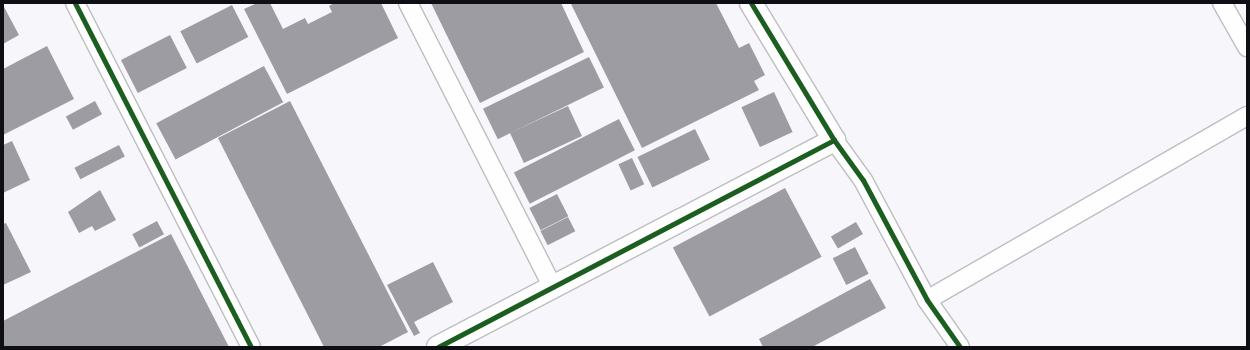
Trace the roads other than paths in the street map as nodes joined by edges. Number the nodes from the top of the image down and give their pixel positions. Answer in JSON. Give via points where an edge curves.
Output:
{"nodes":[{"id":1,"x":74,"y":3,"type":"edge"},
{"id":2,"x":408,"y":3,"type":"edge"},
{"id":3,"x":751,"y":3,"type":"edge"},
{"id":4,"x":1222,"y":3,"type":"edge"},
{"id":5,"x":1247,"y":47,"type":"edge"},
{"id":6,"x":1247,"y":116,"type":"edge"},
{"id":7,"x":834,"y":140,"type":"junction"},
{"id":8,"x":552,"y":288,"type":"junction"},
{"id":9,"x":927,"y":300,"type":"junction"},
{"id":10,"x":251,"y":347,"type":"edge"},
{"id":11,"x":438,"y":347,"type":"edge"},
{"id":12,"x":960,"y":347,"type":"edge"}],
"edges":[{"from":1,"to":10,"type":"street"},
{"from":2,"to":8,"type":"street"},
{"from":3,"to":7,"type":"street"},
{"from":4,"to":5,"type":"street"},
{"from":6,"to":9,"type":"street"},
{"from":7,"to":8,"type":"street"},
{"from":7,"to":9,"type":"street","via":[[863,180]]},
{"from":8,"to":11,"type":"street"},
{"from":9,"to":12,"type":"street"}]}
